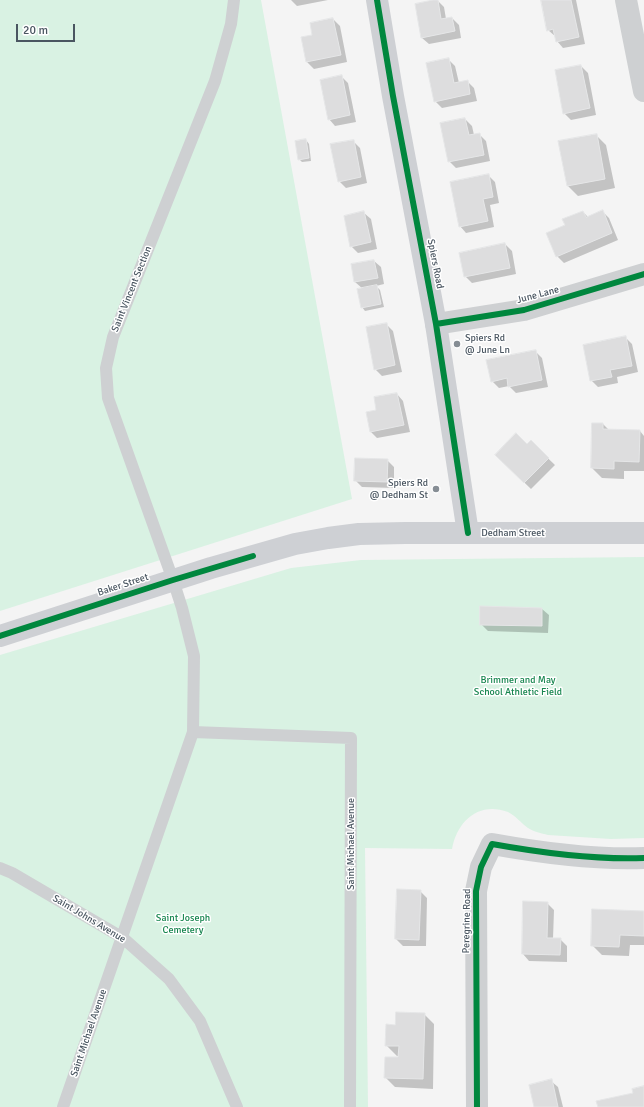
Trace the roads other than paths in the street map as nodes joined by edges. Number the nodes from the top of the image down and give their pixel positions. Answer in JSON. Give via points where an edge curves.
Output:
{"nodes":[{"id":1,"x":234,"y":0,"type":"edge"},
{"id":2,"x":377,"y":0,"type":"edge"},
{"id":3,"x":626,"y":0,"type":"edge"},
{"id":4,"x":644,"y":91,"type":"edge"},
{"id":5,"x":644,"y":274,"type":"edge"},
{"id":6,"x":436,"y":324,"type":"junction"},
{"id":7,"x":468,"y":533,"type":"junction"},
{"id":8,"x":644,"y":533,"type":"edge"},
{"id":9,"x":358,"y":534,"type":"joint"},
{"id":10,"x":173,"y":580,"type":"junction"},
{"id":11,"x":0,"y":636,"type":"edge"},
{"id":12,"x":193,"y":732,"type":"junction"},
{"id":13,"x":644,"y":858,"type":"edge"},
{"id":14,"x":0,"y":868,"type":"edge"},
{"id":15,"x":123,"y":938,"type":"junction"},
{"id":16,"x":63,"y":1107,"type":"edge"},
{"id":17,"x":237,"y":1107,"type":"edge"},
{"id":18,"x":350,"y":1107,"type":"edge"},
{"id":19,"x":477,"y":1107,"type":"edge"}],
"edges":[{"from":1,"to":10,"type":"lane","name":"Saint Vincent Section","via":[[232,24],[215,81],[112,337],[106,368],[108,398]]},
{"from":2,"to":6,"type":"street","name":"Spiers Road"},
{"from":3,"to":4,"type":"street"},
{"from":5,"to":6,"type":"street","name":"June Lane","via":[[524,310]]},
{"from":6,"to":7,"type":"street","name":"Spiers Road"},
{"from":7,"to":8,"type":"street","name":"Dedham Street"},
{"from":7,"to":9,"type":"street","name":"Dedham Street"},
{"from":9,"to":10,"type":"street","name":"Baker Street","via":[[295,544]]},
{"from":10,"to":11,"type":"street","name":"Baker Street"},
{"from":10,"to":12,"type":"lane","name":"Saint Michael Avenue","via":[[194,656]]},
{"from":12,"to":15,"type":"lane","name":"Saint Michael Avenue"},
{"from":12,"to":18,"type":"lane","name":"Saint Michael Avenue","via":[[351,738]]},
{"from":13,"to":19,"type":"street","name":"Peregrine Road","via":[[557,854],[492,844],[481,868],[476,891]]},
{"from":14,"to":15,"type":"lane","name":"Saint Johns Avenue"},
{"from":15,"to":16,"type":"lane","name":"Saint Michael Avenue"},
{"from":15,"to":17,"type":"lane","name":"Saint Johns Avenue","via":[[169,979],[200,1021]]}]}
